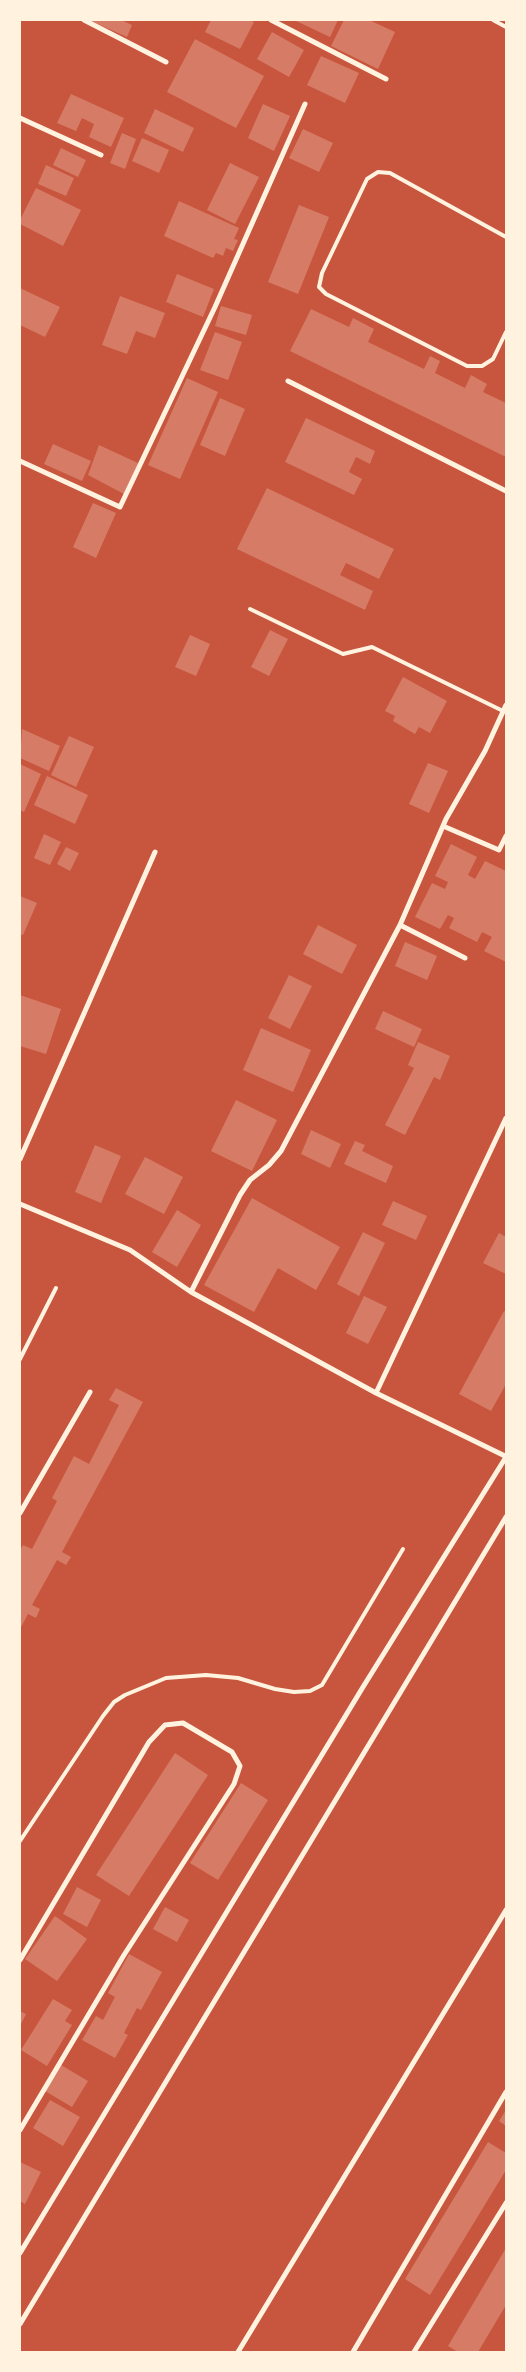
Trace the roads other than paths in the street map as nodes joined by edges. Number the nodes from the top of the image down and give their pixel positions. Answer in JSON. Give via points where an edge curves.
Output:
{"nodes":[{"id":1,"x":84,"y":20,"type":"edge"},
{"id":2,"x":271,"y":20,"type":"edge"},
{"id":3,"x":493,"y":20,"type":"edge"},
{"id":4,"x":506,"y":27,"type":"edge"},
{"id":5,"x":166,"y":62,"type":"dead end"},
{"id":6,"x":386,"y":79,"type":"dead end"},
{"id":7,"x":306,"y":104,"type":"dead end"},
{"id":8,"x":20,"y":118,"type":"edge"},
{"id":9,"x":101,"y":155,"type":"dead end"},
{"id":10,"x":506,"y":237,"type":"edge"},
{"id":11,"x":506,"y":332,"type":"edge"},
{"id":12,"x":288,"y":381,"type":"dead end"},
{"id":13,"x":20,"y":461,"type":"edge"},
{"id":14,"x":506,"y":491,"type":"edge"},
{"id":15,"x":250,"y":609,"type":"dead end"},
{"id":16,"x":506,"y":705,"type":"edge"},
{"id":17,"x":503,"y":711,"type":"junction"},
{"id":18,"x":443,"y":826,"type":"junction"},
{"id":19,"x":506,"y":836,"type":"edge"},
{"id":20,"x":155,"y":852,"type":"dead end"},
{"id":21,"x":400,"y":925,"type":"junction"},
{"id":22,"x":465,"y":958,"type":"dead end"},
{"id":23,"x":506,"y":1118,"type":"edge"},
{"id":24,"x":20,"y":1159,"type":"edge"},
{"id":25,"x":20,"y":1204,"type":"edge"},
{"id":26,"x":56,"y":1288,"type":"dead end"},
{"id":27,"x":191,"y":1292,"type":"junction"},
{"id":28,"x":20,"y":1359,"type":"edge"},
{"id":29,"x":90,"y":1392,"type":"dead end"},
{"id":30,"x":376,"y":1393,"type":"junction"},
{"id":31,"x":506,"y":1456,"type":"edge"},
{"id":32,"x":20,"y":1513,"type":"edge"},
{"id":33,"x":506,"y":1517,"type":"edge"},
{"id":34,"x":403,"y":1549,"type":"dead end"},
{"id":35,"x":20,"y":1842,"type":"edge"},
{"id":36,"x":506,"y":1910,"type":"edge"},
{"id":37,"x":20,"y":1960,"type":"edge"},
{"id":38,"x":506,"y":2092,"type":"edge"},
{"id":39,"x":20,"y":2130,"type":"edge"},
{"id":40,"x":506,"y":2203,"type":"edge"},
{"id":41,"x":20,"y":2253,"type":"edge"},
{"id":42,"x":20,"y":2324,"type":"edge"},
{"id":43,"x":238,"y":2352,"type":"edge"},
{"id":44,"x":353,"y":2352,"type":"edge"},
{"id":45,"x":414,"y":2352,"type":"edge"}],
"edges":[{"from":1,"to":5,"type":"street"},
{"from":2,"to":6,"type":"street"},
{"from":3,"to":4,"type":"lane"},
{"from":7,"to":13,"type":"street","via":[[120,507]]},
{"from":8,"to":9,"type":"street"},
{"from":10,"to":11,"type":"lane","via":[[390,174],[378,172],[367,179],[322,273],[319,287],[326,294],[468,366],[482,366],[493,359]]},
{"from":12,"to":14,"type":"street"},
{"from":15,"to":17,"type":"lane","via":[[343,654],[372,647]]},
{"from":16,"to":17,"type":"street"},
{"from":17,"to":18,"type":"street","via":[[485,751]]},
{"from":18,"to":19,"type":"street","via":[[499,850]]},
{"from":18,"to":21,"type":"street"},
{"from":20,"to":24,"type":"street"},
{"from":21,"to":22,"type":"street"},
{"from":21,"to":27,"type":"street","via":[[281,1151],[250,1180],[240,1195]]},
{"from":23,"to":30,"type":"street"},
{"from":25,"to":27,"type":"street","via":[[130,1250]]},
{"from":26,"to":28,"type":"lane"},
{"from":27,"to":30,"type":"street"},
{"from":29,"to":32,"type":"street"},
{"from":30,"to":31,"type":"street"},
{"from":31,"to":41,"type":"street"},
{"from":33,"to":42,"type":"street"},
{"from":34,"to":35,"type":"lane","via":[[322,1684],[310,1691],[294,1692],[238,1678],[206,1675],[166,1678],[125,1696],[114,1702],[103,1716]]},
{"from":36,"to":43,"type":"street"},
{"from":37,"to":39,"type":"street","via":[[149,1742],[165,1725],[183,1723],[232,1752],[240,1766],[234,1784],[124,1954]]},
{"from":38,"to":44,"type":"street"},
{"from":40,"to":45,"type":"street"}]}
